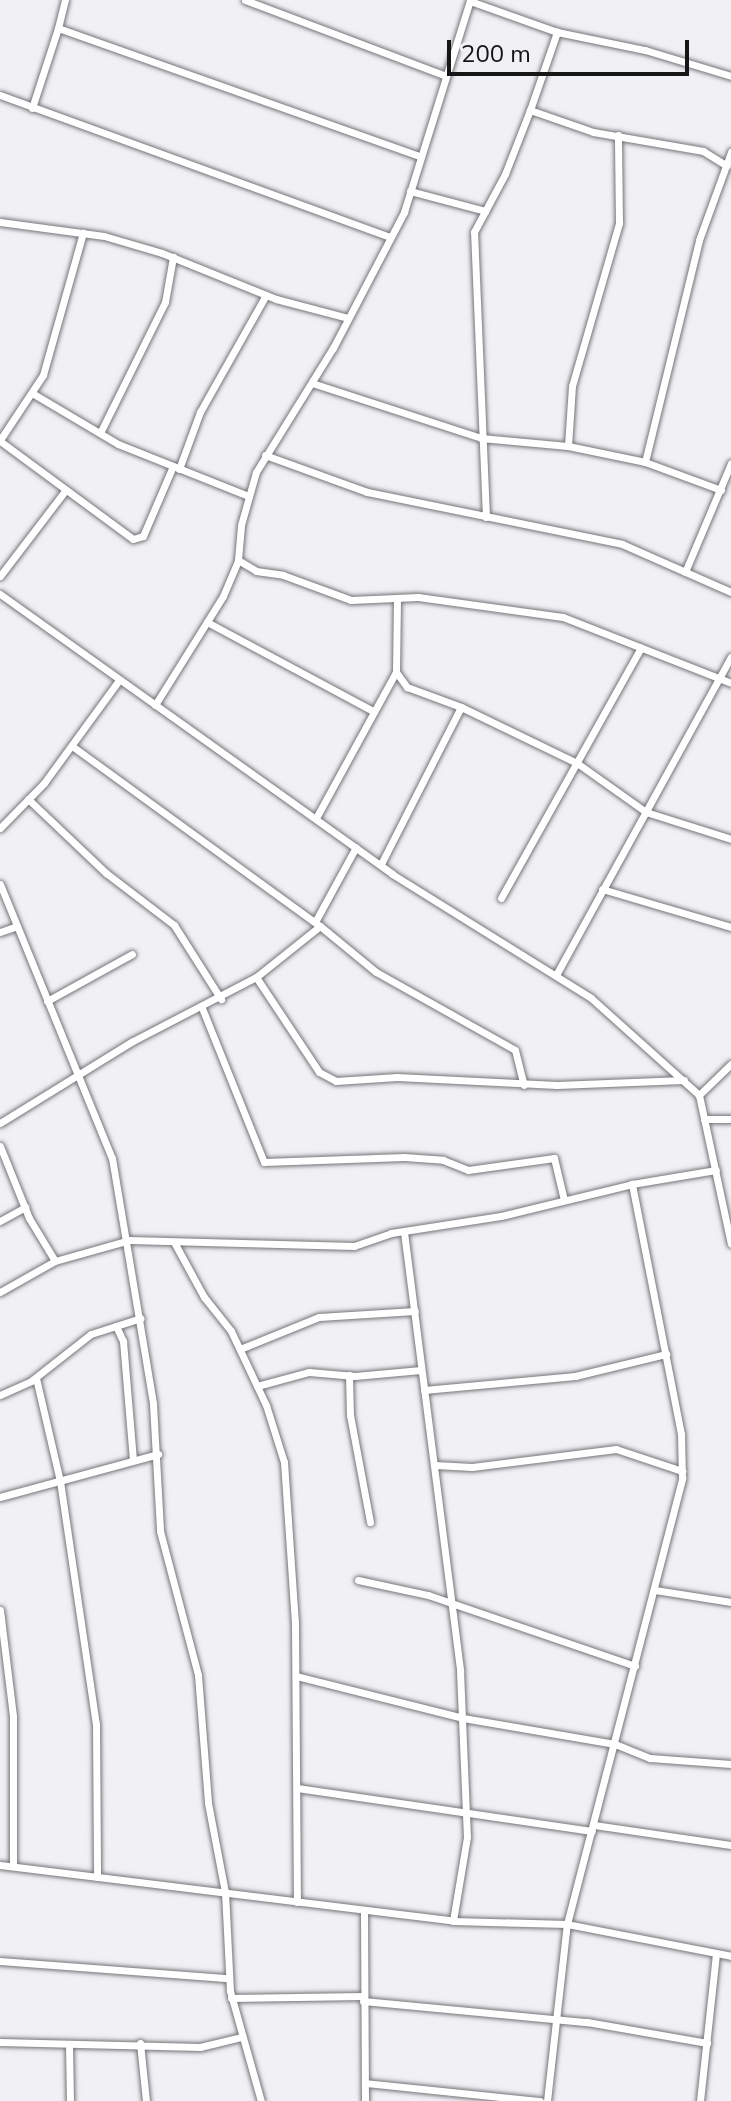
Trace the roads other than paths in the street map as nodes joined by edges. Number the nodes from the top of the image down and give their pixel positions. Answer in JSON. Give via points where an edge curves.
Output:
{"nodes":[{"id":1,"x":65,"y":0,"type":"edge"},
{"id":2,"x":245,"y":0,"type":"edge"},
{"id":3,"x":470,"y":0,"type":"edge"},
{"id":4,"x":58,"y":28,"type":"junction"},
{"id":5,"x":557,"y":32,"type":"junction"},
{"id":6,"x":444,"y":75,"type":"junction"},
{"id":7,"x":731,"y":76,"type":"edge"},
{"id":8,"x":0,"y":95,"type":"edge"},
{"id":9,"x":32,"y":108,"type":"junction"},
{"id":10,"x":530,"y":110,"type":"junction"},
{"id":11,"x":618,"y":135,"type":"junction"},
{"id":12,"x":731,"y":152,"type":"edge"},
{"id":13,"x":420,"y":156,"type":"junction"},
{"id":14,"x":727,"y":166,"type":"junction"},
{"id":15,"x":410,"y":191,"type":"junction"},
{"id":16,"x":485,"y":211,"type":"junction"},
{"id":17,"x":0,"y":222,"type":"edge"},
{"id":18,"x":83,"y":233,"type":"junction"},
{"id":19,"x":390,"y":237,"type":"junction"},
{"id":20,"x":173,"y":257,"type":"junction"},
{"id":21,"x":266,"y":295,"type":"junction"},
{"id":22,"x":348,"y":318,"type":"junction"},
{"id":23,"x":312,"y":383,"type":"junction"},
{"id":24,"x":32,"y":393,"type":"junction"},
{"id":25,"x":101,"y":431,"type":"junction"},
{"id":26,"x":481,"y":438,"type":"junction"},
{"id":27,"x":0,"y":441,"type":"edge"},
{"id":28,"x":568,"y":446,"type":"junction"},
{"id":29,"x":265,"y":455,"type":"junction"},
{"id":30,"x":645,"y":462,"type":"junction"},
{"id":31,"x":731,"y":463,"type":"edge"},
{"id":32,"x":176,"y":468,"type":"junction"},
{"id":33,"x":721,"y":490,"type":"junction"},
{"id":34,"x":65,"y":491,"type":"junction"},
{"id":35,"x":249,"y":496,"type":"junction"},
{"id":36,"x":486,"y":517,"type":"junction"},
{"id":37,"x":238,"y":560,"type":"junction"},
{"id":38,"x":685,"y":572,"type":"junction"},
{"id":39,"x":0,"y":576,"type":"edge"},
{"id":40,"x":731,"y":592,"type":"edge"},
{"id":41,"x":0,"y":594,"type":"edge"},
{"id":42,"x":397,"y":600,"type":"junction"},
{"id":43,"x":207,"y":622,"type":"junction"},
{"id":44,"x":641,"y":647,"type":"junction"},
{"id":45,"x":731,"y":657,"type":"edge"},
{"id":46,"x":396,"y":672,"type":"junction"},
{"id":47,"x":721,"y":678,"type":"junction"},
{"id":48,"x":119,"y":680,"type":"junction"},
{"id":49,"x":731,"y":683,"type":"edge"},
{"id":50,"x":155,"y":705,"type":"junction"},
{"id":51,"x":461,"y":707,"type":"junction"},
{"id":52,"x":373,"y":711,"type":"junction"},
{"id":53,"x":72,"y":746,"type":"junction"},
{"id":54,"x":577,"y":763,"type":"junction"},
{"id":55,"x":28,"y":799,"type":"junction"},
{"id":56,"x":646,"y":812,"type":"junction"},
{"id":57,"x":316,"y":818,"type":"junction"},
{"id":58,"x":0,"y":828,"type":"edge"},
{"id":59,"x":731,"y":839,"type":"edge"},
{"id":60,"x":356,"y":847,"type":"junction"},
{"id":61,"x":381,"y":864,"type":"junction"},
{"id":62,"x":0,"y":884,"type":"edge"},
{"id":63,"x":602,"y":889,"type":"junction"},
{"id":64,"x":501,"y":898,"type":"dead end"},
{"id":65,"x":318,"y":924,"type":"junction"},
{"id":66,"x":17,"y":926,"type":"junction"},
{"id":67,"x":731,"y":927,"type":"edge"},
{"id":68,"x":0,"y":932,"type":"edge"},
{"id":69,"x":132,"y":954,"type":"dead end"},
{"id":70,"x":556,"y":975,"type":"junction"},
{"id":71,"x":256,"y":977,"type":"junction"},
{"id":72,"x":221,"y":999,"type":"junction"},
{"id":73,"x":47,"y":1001,"type":"junction"},
{"id":74,"x":202,"y":1008,"type":"junction"},
{"id":75,"x":731,"y":1064,"type":"edge"},
{"id":76,"x":79,"y":1078,"type":"junction"},
{"id":77,"x":684,"y":1080,"type":"junction"},
{"id":78,"x":524,"y":1085,"type":"junction"},
{"id":79,"x":699,"y":1095,"type":"junction"},
{"id":80,"x":704,"y":1119,"type":"junction"},
{"id":81,"x":731,"y":1119,"type":"edge"},
{"id":82,"x":0,"y":1123,"type":"edge"},
{"id":83,"x":0,"y":1146,"type":"edge"},
{"id":84,"x":716,"y":1170,"type":"junction"},
{"id":85,"x":632,"y":1184,"type":"junction"},
{"id":86,"x":564,"y":1200,"type":"junction"},
{"id":87,"x":25,"y":1207,"type":"junction"},
{"id":88,"x":728,"y":1218,"type":"edge"},
{"id":89,"x":0,"y":1221,"type":"edge"},
{"id":90,"x":404,"y":1232,"type":"junction"},
{"id":91,"x":129,"y":1240,"type":"junction"},
{"id":92,"x":174,"y":1242,"type":"junction"},
{"id":93,"x":731,"y":1244,"type":"edge"},
{"id":94,"x":55,"y":1261,"type":"junction"},
{"id":95,"x":0,"y":1292,"type":"edge"},
{"id":96,"x":415,"y":1311,"type":"junction"},
{"id":97,"x":141,"y":1318,"type":"junction"},
{"id":98,"x":116,"y":1326,"type":"junction"},
{"id":99,"x":240,"y":1349,"type":"junction"},
{"id":100,"x":666,"y":1354,"type":"junction"},
{"id":101,"x":421,"y":1370,"type":"junction"},
{"id":102,"x":349,"y":1375,"type":"junction"},
{"id":103,"x":36,"y":1378,"type":"junction"},
{"id":104,"x":257,"y":1386,"type":"junction"},
{"id":105,"x":424,"y":1390,"type":"junction"},
{"id":106,"x":0,"y":1395,"type":"edge"},
{"id":107,"x":158,"y":1454,"type":"junction"},
{"id":108,"x":133,"y":1459,"type":"junction"},
{"id":109,"x":435,"y":1465,"type":"junction"},
{"id":110,"x":682,"y":1471,"type":"junction"},
{"id":111,"x":60,"y":1481,"type":"junction"},
{"id":112,"x":0,"y":1497,"type":"edge"},
{"id":113,"x":370,"y":1522,"type":"dead end"},
{"id":114,"x":358,"y":1580,"type":"dead end"},
{"id":115,"x":655,"y":1590,"type":"junction"},
{"id":116,"x":731,"y":1602,"type":"edge"},
{"id":117,"x":453,"y":1603,"type":"junction"},
{"id":118,"x":0,"y":1610,"type":"edge"},
{"id":119,"x":635,"y":1666,"type":"junction"},
{"id":120,"x":296,"y":1676,"type":"junction"},
{"id":121,"x":463,"y":1718,"type":"junction"},
{"id":122,"x":615,"y":1744,"type":"junction"},
{"id":123,"x":731,"y":1764,"type":"edge"},
{"id":124,"x":297,"y":1788,"type":"junction"},
{"id":125,"x":466,"y":1811,"type":"junction"},
{"id":126,"x":593,"y":1828,"type":"junction"},
{"id":127,"x":731,"y":1845,"type":"edge"},
{"id":128,"x":0,"y":1865,"type":"edge"},
{"id":129,"x":13,"y":1866,"type":"junction"},
{"id":130,"x":97,"y":1877,"type":"junction"},
{"id":131,"x":225,"y":1892,"type":"junction"},
{"id":132,"x":297,"y":1902,"type":"junction"},
{"id":133,"x":364,"y":1911,"type":"junction"},
{"id":134,"x":453,"y":1921,"type":"junction"},
{"id":135,"x":567,"y":1924,"type":"junction"},
{"id":136,"x":716,"y":1954,"type":"junction"},
{"id":137,"x":731,"y":1956,"type":"edge"},
{"id":138,"x":0,"y":1961,"type":"edge"},
{"id":139,"x":228,"y":1978,"type":"junction"},
{"id":140,"x":231,"y":1998,"type":"junction"},
{"id":141,"x":363,"y":1998,"type":"junction"},
{"id":142,"x":556,"y":2020,"type":"junction"},
{"id":143,"x":241,"y":2037,"type":"junction"},
{"id":144,"x":0,"y":2042,"type":"edge"},
{"id":145,"x":140,"y":2043,"type":"junction"},
{"id":146,"x":707,"y":2043,"type":"junction"},
{"id":147,"x":69,"y":2044,"type":"junction"},
{"id":148,"x":365,"y":2083,"type":"junction"},
{"id":149,"x":70,"y":2101,"type":"edge"},
{"id":150,"x":146,"y":2101,"type":"edge"},
{"id":151,"x":261,"y":2101,"type":"edge"},
{"id":152,"x":365,"y":2101,"type":"edge"},
{"id":153,"x":540,"y":2101,"type":"edge"},
{"id":154,"x":547,"y":2101,"type":"edge"},
{"id":155,"x":700,"y":2101,"type":"edge"}],
"edges":[{"from":1,"to":4,"type":"street"},
{"from":2,"to":6,"type":"street"},
{"from":3,"to":5,"type":"street"},
{"from":3,"to":6,"type":"street"},
{"from":4,"to":9,"type":"street"},
{"from":4,"to":13,"type":"street"},
{"from":5,"to":7,"type":"street","via":[[645,50]]},
{"from":5,"to":10,"type":"street"},
{"from":6,"to":13,"type":"street"},
{"from":8,"to":9,"type":"street"},
{"from":9,"to":19,"type":"street"},
{"from":10,"to":11,"type":"street"},
{"from":10,"to":16,"type":"street"},
{"from":11,"to":14,"type":"street","via":[[703,151]]},
{"from":11,"to":28,"type":"street","via":[[619,223],[572,386]]},
{"from":12,"to":14,"type":"street"},
{"from":13,"to":15,"type":"street"},
{"from":14,"to":30,"type":"street","via":[[699,240]]},
{"from":15,"to":16,"type":"street"},
{"from":15,"to":19,"type":"street"},
{"from":16,"to":26,"type":"street","via":[[474,232]]},
{"from":17,"to":18,"type":"street"},
{"from":18,"to":20,"type":"street"},
{"from":18,"to":24,"type":"street","via":[[61,324]]},
{"from":19,"to":22,"type":"street"},
{"from":20,"to":21,"type":"street"},
{"from":20,"to":25,"type":"street","via":[[165,302]]},
{"from":21,"to":22,"type":"street"},
{"from":21,"to":32,"type":"street","via":[[200,412]]},
{"from":22,"to":23,"type":"street"},
{"from":23,"to":26,"type":"street"},
{"from":23,"to":29,"type":"street"},
{"from":24,"to":25,"type":"street","via":[[71,421]]},
{"from":24,"to":27,"type":"street"},
{"from":25,"to":32,"type":"street","via":[[118,444]]},
{"from":26,"to":28,"type":"street"},
{"from":26,"to":36,"type":"street"},
{"from":27,"to":34,"type":"street"},
{"from":28,"to":30,"type":"street"},
{"from":29,"to":35,"type":"street"},
{"from":29,"to":36,"type":"street","via":[[367,492]]},
{"from":30,"to":33,"type":"street"},
{"from":31,"to":33,"type":"street"},
{"from":32,"to":34,"type":"street","via":[[138,539]]},
{"from":32,"to":35,"type":"street"},
{"from":33,"to":38,"type":"street"},
{"from":34,"to":39,"type":"street"},
{"from":35,"to":37,"type":"street"},
{"from":36,"to":38,"type":"street","via":[[581,532]]},
{"from":37,"to":42,"type":"street","via":[[256,571],[283,575],[351,600]]},
{"from":37,"to":43,"type":"street"},
{"from":38,"to":40,"type":"street"},
{"from":41,"to":48,"type":"street"},
{"from":42,"to":44,"type":"street","via":[[418,597],[563,617]]},
{"from":42,"to":46,"type":"street"},
{"from":43,"to":50,"type":"street"},
{"from":43,"to":52,"type":"street"},
{"from":44,"to":47,"type":"street"},
{"from":44,"to":54,"type":"street"},
{"from":45,"to":47,"type":"street"},
{"from":46,"to":51,"type":"street","via":[[407,687]]},
{"from":46,"to":52,"type":"street"},
{"from":47,"to":49,"type":"street"},
{"from":47,"to":56,"type":"street"},
{"from":48,"to":50,"type":"street"},
{"from":48,"to":53,"type":"street"},
{"from":50,"to":57,"type":"street"},
{"from":51,"to":54,"type":"street"},
{"from":51,"to":61,"type":"street"},
{"from":52,"to":57,"type":"street"},
{"from":53,"to":55,"type":"street"},
{"from":53,"to":65,"type":"street"},
{"from":54,"to":56,"type":"street"},
{"from":54,"to":64,"type":"street"},
{"from":55,"to":58,"type":"street"},
{"from":55,"to":72,"type":"street","via":[[106,873],[174,925]]},
{"from":56,"to":59,"type":"street"},
{"from":56,"to":63,"type":"street"},
{"from":57,"to":60,"type":"street"},
{"from":60,"to":61,"type":"street"},
{"from":60,"to":65,"type":"street"},
{"from":61,"to":70,"type":"street"},
{"from":62,"to":66,"type":"street"},
{"from":63,"to":67,"type":"street"},
{"from":63,"to":70,"type":"street"},
{"from":65,"to":71,"type":"street"},
{"from":65,"to":78,"type":"street","via":[[376,972],[515,1050]]},
{"from":66,"to":68,"type":"street"},
{"from":66,"to":73,"type":"street"},
{"from":69,"to":73,"type":"street"},
{"from":70,"to":77,"type":"street","via":[[642,1039]]},
{"from":71,"to":72,"type":"street"},
{"from":71,"to":78,"type":"street","via":[[327,1079],[397,1077]]},
{"from":72,"to":74,"type":"street"},
{"from":73,"to":76,"type":"street"},
{"from":74,"to":76,"type":"street","via":[[133,1041]]},
{"from":74,"to":86,"type":"street","via":[[264,1162],[404,1157],[443,1160],[468,1170],[554,1158]]},
{"from":75,"to":79,"type":"street"},
{"from":76,"to":82,"type":"street"},
{"from":76,"to":91,"type":"street","via":[[112,1158]]},
{"from":77,"to":78,"type":"street"},
{"from":77,"to":79,"type":"street"},
{"from":79,"to":80,"type":"street"},
{"from":80,"to":81,"type":"street"},
{"from":80,"to":84,"type":"street"},
{"from":83,"to":87,"type":"street"},
{"from":84,"to":85,"type":"street"},
{"from":84,"to":88,"type":"street"},
{"from":85,"to":86,"type":"street"},
{"from":85,"to":100,"type":"street"},
{"from":86,"to":90,"type":"street"},
{"from":87,"to":89,"type":"street"},
{"from":87,"to":94,"type":"street"},
{"from":88,"to":93,"type":"street"},
{"from":90,"to":92,"type":"street","via":[[345,1247]]},
{"from":90,"to":96,"type":"street"},
{"from":91,"to":92,"type":"street"},
{"from":91,"to":94,"type":"street"},
{"from":91,"to":97,"type":"street"},
{"from":92,"to":99,"type":"street"},
{"from":94,"to":95,"type":"street"},
{"from":96,"to":99,"type":"street","via":[[319,1317]]},
{"from":96,"to":101,"type":"street"},
{"from":97,"to":98,"type":"street"},
{"from":97,"to":107,"type":"street"},
{"from":98,"to":103,"type":"street","via":[[91,1334]]},
{"from":98,"to":108,"type":"street","via":[[123,1341]]},
{"from":99,"to":104,"type":"street"},
{"from":100,"to":105,"type":"street","via":[[575,1376]]},
{"from":100,"to":110,"type":"street","via":[[681,1434]]},
{"from":101,"to":102,"type":"street"},
{"from":101,"to":105,"type":"street"},
{"from":102,"to":104,"type":"street","via":[[309,1372]]},
{"from":102,"to":113,"type":"street","via":[[350,1415]]},
{"from":103,"to":106,"type":"street"},
{"from":103,"to":111,"type":"street"},
{"from":104,"to":120,"type":"street","via":[[284,1462]]},
{"from":105,"to":109,"type":"street"},
{"from":107,"to":108,"type":"street"},
{"from":107,"to":131,"type":"street","via":[[160,1531],[198,1675],[208,1803]]},
{"from":108,"to":111,"type":"street"},
{"from":109,"to":110,"type":"street","via":[[472,1467],[616,1449]]},
{"from":109,"to":117,"type":"street"},
{"from":110,"to":115,"type":"street"},
{"from":111,"to":112,"type":"street"},
{"from":111,"to":130,"type":"street","via":[[96,1724]]},
{"from":114,"to":117,"type":"street"},
{"from":115,"to":116,"type":"street"},
{"from":115,"to":119,"type":"street"},
{"from":117,"to":119,"type":"street"},
{"from":117,"to":121,"type":"street"},
{"from":118,"to":129,"type":"street","via":[[13,1716]]},
{"from":119,"to":122,"type":"street"},
{"from":120,"to":121,"type":"street"},
{"from":120,"to":124,"type":"street"},
{"from":121,"to":122,"type":"street"},
{"from":121,"to":125,"type":"street"},
{"from":122,"to":123,"type":"street","via":[[650,1758]]},
{"from":122,"to":126,"type":"street"},
{"from":124,"to":125,"type":"street"},
{"from":124,"to":132,"type":"street"},
{"from":125,"to":126,"type":"street"},
{"from":125,"to":134,"type":"street"},
{"from":126,"to":127,"type":"street"},
{"from":126,"to":135,"type":"street"},
{"from":128,"to":129,"type":"street"},
{"from":129,"to":130,"type":"street"},
{"from":130,"to":131,"type":"street"},
{"from":131,"to":132,"type":"street"},
{"from":131,"to":139,"type":"street"},
{"from":132,"to":133,"type":"street"},
{"from":133,"to":134,"type":"street"},
{"from":133,"to":141,"type":"street"},
{"from":134,"to":135,"type":"street"},
{"from":135,"to":136,"type":"street"},
{"from":135,"to":142,"type":"street"},
{"from":136,"to":137,"type":"street"},
{"from":136,"to":146,"type":"street"},
{"from":138,"to":139,"type":"street"},
{"from":139,"to":140,"type":"street"},
{"from":140,"to":141,"type":"street"},
{"from":140,"to":143,"type":"street"},
{"from":141,"to":142,"type":"street"},
{"from":141,"to":148,"type":"street"},
{"from":142,"to":146,"type":"street"},
{"from":142,"to":154,"type":"street"},
{"from":143,"to":145,"type":"street","via":[[210,2047]]},
{"from":143,"to":151,"type":"street"},
{"from":144,"to":147,"type":"street"},
{"from":145,"to":147,"type":"street"},
{"from":145,"to":150,"type":"street"},
{"from":146,"to":155,"type":"street"},
{"from":147,"to":149,"type":"street"},
{"from":148,"to":152,"type":"street"},
{"from":148,"to":153,"type":"street"}]}
